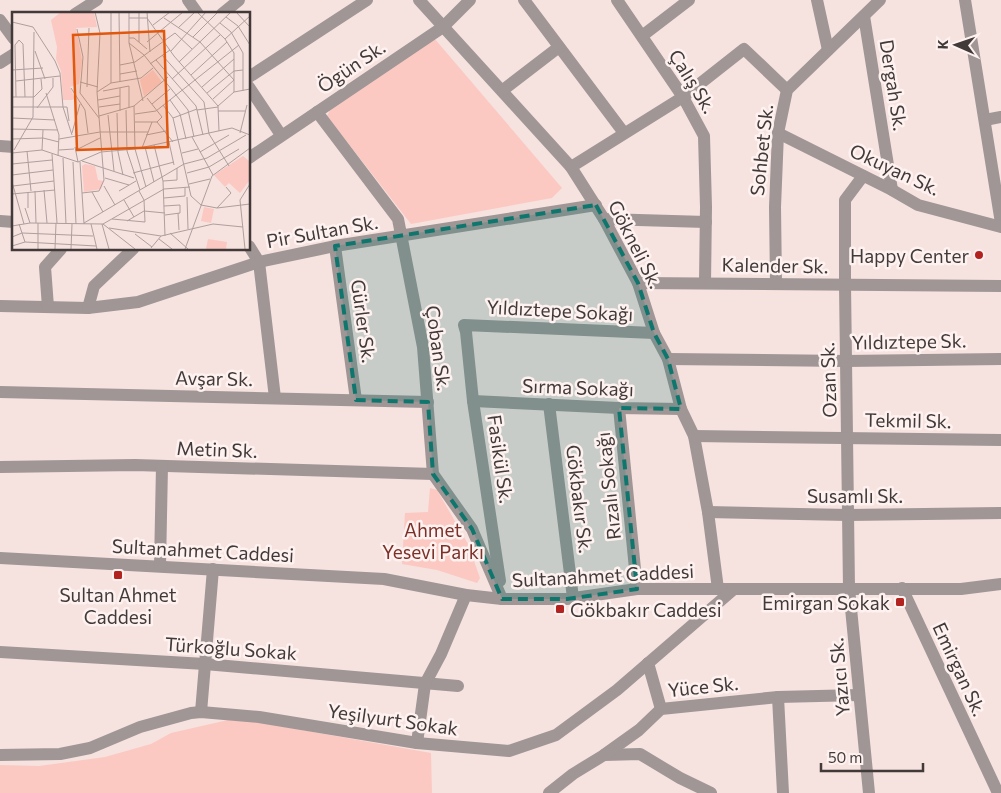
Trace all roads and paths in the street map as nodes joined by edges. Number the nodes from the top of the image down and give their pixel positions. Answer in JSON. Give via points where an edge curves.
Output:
{"nodes":[{"id":1,"x":188,"y":0,"type":"edge"},
{"id":2,"x":239,"y":0,"type":"edge"},
{"id":3,"x":367,"y":0,"type":"edge"},
{"id":4,"x":419,"y":0,"type":"edge"},
{"id":5,"x":470,"y":0,"type":"edge"},
{"id":6,"x":524,"y":0,"type":"edge"},
{"id":7,"x":616,"y":0,"type":"edge"},
{"id":8,"x":689,"y":0,"type":"edge"},
{"id":9,"x":817,"y":0,"type":"edge"},
{"id":10,"x":880,"y":0,"type":"edge"},
{"id":11,"x":965,"y":0,"type":"edge"},
{"id":12,"x":92,"y":5,"type":"edge"},
{"id":13,"x":80,"y":12,"type":"edge"},
{"id":14,"x":197,"y":12,"type":"edge"},
{"id":15,"x":224,"y":12,"type":"edge"},
{"id":16,"x":864,"y":16,"type":"junction"},
{"id":17,"x":0,"y":20,"type":"edge"},
{"id":18,"x":443,"y":27,"type":"junction"},
{"id":19,"x":12,"y":36,"type":"edge"},
{"id":20,"x":642,"y":36,"type":"junction"},
{"id":21,"x":559,"y":47,"type":"junction"},
{"id":22,"x":828,"y":50,"type":"junction"},
{"id":23,"x":12,"y":55,"type":"edge"},
{"id":24,"x":0,"y":63,"type":"edge"},
{"id":25,"x":250,"y":75,"type":"edge"},
{"id":26,"x":250,"y":88,"type":"edge"},
{"id":27,"x":503,"y":90,"type":"junction"},
{"id":28,"x":787,"y":90,"type":"junction"},
{"id":29,"x":684,"y":97,"type":"junction"},
{"id":30,"x":317,"y":112,"type":"junction"},
{"id":31,"x":1001,"y":117,"type":"edge"},
{"id":32,"x":984,"y":120,"type":"junction"},
{"id":33,"x":778,"y":132,"type":"junction"},
{"id":34,"x":624,"y":133,"type":"junction"},
{"id":35,"x":281,"y":135,"type":"junction"},
{"id":36,"x":250,"y":157,"type":"edge"},
{"id":37,"x":571,"y":167,"type":"junction"},
{"id":38,"x":863,"y":176,"type":"junction"},
{"id":39,"x":892,"y":190,"type":"junction"},
{"id":40,"x":999,"y":202,"type":"edge"},
{"id":41,"x":596,"y":205,"type":"junction"},
{"id":42,"x":604,"y":219,"type":"junction"},
{"id":43,"x":706,"y":222,"type":"junction"},
{"id":44,"x":1001,"y":225,"type":"edge"},
{"id":45,"x":401,"y":236,"type":"junction"},
{"id":46,"x":335,"y":246,"type":"junction"},
{"id":47,"x":250,"y":248,"type":"edge"},
{"id":48,"x":60,"y":250,"type":"edge"},
{"id":49,"x":132,"y":250,"type":"edge"},
{"id":50,"x":259,"y":262,"type":"junction"},
{"id":51,"x":638,"y":283,"type":"junction"},
{"id":52,"x":705,"y":283,"type":"junction"},
{"id":53,"x":776,"y":283,"type":"junction"},
{"id":54,"x":844,"y":285,"type":"junction"},
{"id":55,"x":1001,"y":286,"type":"edge"},
{"id":56,"x":0,"y":306,"type":"edge"},
{"id":57,"x":48,"y":307,"type":"junction"},
{"id":58,"x":88,"y":308,"type":"junction"},
{"id":59,"x":464,"y":324,"type":"joint"},
{"id":60,"x":654,"y":333,"type":"junction"},
{"id":61,"x":668,"y":359,"type":"junction"},
{"id":62,"x":1001,"y":359,"type":"edge"},
{"id":63,"x":846,"y":361,"type":"junction"},
{"id":64,"x":0,"y":392,"type":"edge"},
{"id":65,"x":275,"y":398,"type":"junction"},
{"id":66,"x":356,"y":400,"type":"junction"},
{"id":67,"x":473,"y":401,"type":"junction"},
{"id":68,"x":428,"y":402,"type":"junction"},
{"id":69,"x":548,"y":404,"type":"junction"},
{"id":70,"x":619,"y":408,"type":"junction"},
{"id":71,"x":681,"y":409,"type":"junction"},
{"id":72,"x":694,"y":436,"type":"junction"},
{"id":73,"x":848,"y":437,"type":"junction"},
{"id":74,"x":1001,"y":440,"type":"edge"},
{"id":75,"x":162,"y":466,"type":"junction"},
{"id":76,"x":0,"y":467,"type":"edge"},
{"id":77,"x":433,"y":474,"type":"junction"},
{"id":78,"x":708,"y":512,"type":"junction"},
{"id":79,"x":1001,"y":513,"type":"edge"},
{"id":80,"x":848,"y":515,"type":"junction"},
{"id":81,"x":0,"y":558,"type":"edge"},
{"id":82,"x":160,"y":566,"type":"junction"},
{"id":83,"x":213,"y":569,"type":"junction"},
{"id":84,"x":1001,"y":584,"type":"edge"},
{"id":85,"x":850,"y":588,"type":"junction"},
{"id":86,"x":902,"y":588,"type":"junction"},
{"id":87,"x":718,"y":589,"type":"junction"},
{"id":88,"x":734,"y":589,"type":"junction"},
{"id":89,"x":638,"y":590,"type":"junction"},
{"id":90,"x":466,"y":595,"type":"junction"},
{"id":91,"x":573,"y":598,"type":"junction"},
{"id":92,"x":502,"y":599,"type":"junction"},
{"id":93,"x":0,"y":652,"type":"edge"},
{"id":94,"x":648,"y":663,"type":"junction"},
{"id":95,"x":205,"y":664,"type":"junction"},
{"id":96,"x":425,"y":684,"type":"junction"},
{"id":97,"x":458,"y":686,"type":"dead end"},
{"id":98,"x":860,"y":695,"type":"junction"},
{"id":99,"x":778,"y":697,"type":"junction"},
{"id":100,"x":661,"y":709,"type":"junction"},
{"id":101,"x":201,"y":712,"type":"junction"},
{"id":102,"x":417,"y":743,"type":"junction"},
{"id":103,"x":0,"y":755,"type":"edge"},
{"id":104,"x":604,"y":755,"type":"junction"},
{"id":105,"x":549,"y":793,"type":"edge"},
{"id":106,"x":711,"y":793,"type":"edge"},
{"id":107,"x":782,"y":793,"type":"edge"},
{"id":108,"x":869,"y":793,"type":"edge"},
{"id":109,"x":998,"y":793,"type":"edge"}],
"edges":[{"from":1,"to":14,"type":"street"},
{"from":2,"to":15,"type":"street"},
{"from":3,"to":25,"type":"street"},
{"from":4,"to":18,"type":"street","name":"Gökneli Sk."},
{"from":5,"to":18,"type":"street","name":"Ögün Sk."},
{"from":6,"to":21,"type":"street"},
{"from":7,"to":20,"type":"street","name":"Çalış Sk."},
{"from":8,"to":20,"type":"street"},
{"from":9,"to":22,"type":"street"},
{"from":10,"to":16,"type":"street","name":"Sohbet Sk."},
{"from":11,"to":32,"type":"street"},
{"from":12,"to":13,"type":"street"},
{"from":16,"to":22,"type":"street","name":"Sohbet Sk."},
{"from":16,"to":39,"type":"street","name":"Dergah Sk."},
{"from":17,"to":19,"type":"street"},
{"from":18,"to":27,"type":"street","name":"Gökneli Sk."},
{"from":18,"to":30,"type":"street","name":"Ögün Sk."},
{"from":20,"to":29,"type":"street","name":"Çalış Sk."},
{"from":21,"to":27,"type":"street"},
{"from":21,"to":34,"type":"street"},
{"from":22,"to":28,"type":"street","name":"Sohbet Sk."},
{"from":23,"to":24,"type":"street"},
{"from":26,"to":35,"type":"street"},
{"from":27,"to":37,"type":"street","name":"Gökneli Sk."},
{"from":28,"to":29,"type":"street","via":[[744,49]]},
{"from":28,"to":33,"type":"street","name":"Sohbet Sk."},
{"from":29,"to":34,"type":"street"},
{"from":29,"to":43,"type":"street","name":"Çalış Sk.","via":[[704,136]]},
{"from":30,"to":35,"type":"street","name":"Ögün Sk."},
{"from":30,"to":45,"type":"street","name":"Çoban Sk.","via":[[398,220]]},
{"from":31,"to":32,"type":"street"},
{"from":32,"to":40,"type":"street"},
{"from":33,"to":38,"type":"street","name":"Okuyan Sk."},
{"from":33,"to":53,"type":"street","name":"Sohbet Sk.","via":[[774,207]]},
{"from":34,"to":37,"type":"street"},
{"from":35,"to":36,"type":"street","name":"Ögün Sk."},
{"from":37,"to":41,"type":"street","name":"Gökneli Sk."},
{"from":38,"to":39,"type":"street","name":"Okuyan Sk."},
{"from":38,"to":54,"type":"street","name":"Ozan Sk.","via":[[845,200]]},
{"from":39,"to":44,"type":"street","name":"Okuyan Sk.","via":[[918,205]]},
{"from":40,"to":44,"type":"street"},
{"from":41,"to":42,"type":"street","name":"Gökneli Sk."},
{"from":41,"to":45,"type":"street","name":"Pir Sultan Sk."},
{"from":42,"to":43,"type":"street"},
{"from":42,"to":51,"type":"street","name":"Gökneli Sk."},
{"from":43,"to":52,"type":"street","name":"Çalış Sk."},
{"from":45,"to":46,"type":"street","name":"Pir Sultan Sk."},
{"from":45,"to":68,"type":"street","name":"Çoban Sk.","via":[[423,347]]},
{"from":46,"to":50,"type":"street","name":"Pir Sultan Sk."},
{"from":46,"to":66,"type":"street","name":"Gürler Sk."},
{"from":47,"to":50,"type":"street"},
{"from":48,"to":57,"type":"street","via":[[45,267]]},
{"from":49,"to":58,"type":"street","via":[[94,286]]},
{"from":50,"to":58,"type":"street","name":"Pir Sultan Sk.","via":[[138,302]]},
{"from":50,"to":65,"type":"street"},
{"from":51,"to":52,"type":"street","name":"Kalender Sk."},
{"from":51,"to":60,"type":"street","name":"Gökneli Sk."},
{"from":52,"to":53,"type":"street","name":"Kalender Sk."},
{"from":53,"to":54,"type":"street","name":"Kalender Sk."},
{"from":54,"to":55,"type":"street","name":"Kalender Sk."},
{"from":54,"to":63,"type":"street","name":"Ozan Sk."},
{"from":56,"to":57,"type":"street","name":"Pir Sultan Sk."},
{"from":57,"to":58,"type":"street","name":"Pir Sultan Sk."},
{"from":59,"to":60,"type":"street","name":"Yıldıztepe Sokağı"},
{"from":59,"to":67,"type":"street","name":"Fasikül Sk."},
{"from":60,"to":61,"type":"street","name":"Gökneli Sk."},
{"from":61,"to":63,"type":"street","name":"Yıldıztepe Sk."},
{"from":61,"to":71,"type":"street","name":"Gökneli Sk."},
{"from":62,"to":63,"type":"street","name":"Yıldıztepe Sk."},
{"from":63,"to":73,"type":"street","name":"Ozan Sk."},
{"from":64,"to":65,"type":"street","name":"Avşar Sk."},
{"from":65,"to":66,"type":"street","name":"Avşar Sk."},
{"from":66,"to":68,"type":"street","name":"Avşar Sk."},
{"from":67,"to":69,"type":"street","name":"Sırma Sokağı"},
{"from":67,"to":92,"type":"street","name":"Fasikül Sk."},
{"from":68,"to":77,"type":"street","name":"Çoban Sk."},
{"from":69,"to":70,"type":"street","name":"Sırma Sokağı"},
{"from":69,"to":91,"type":"street","name":"Gökbakır Sk."},
{"from":70,"to":71,"type":"street","name":"Sırma Sokağı"},
{"from":70,"to":89,"type":"street","name":"Rızalı Sokağı"},
{"from":71,"to":72,"type":"street","name":"Gökneli Sk."},
{"from":72,"to":73,"type":"street","name":"Tekmil Sk."},
{"from":72,"to":78,"type":"street","name":"Gökneli Sk."},
{"from":73,"to":74,"type":"street","name":"Tekmil Sk."},
{"from":73,"to":80,"type":"street","name":"Ozan Sk."},
{"from":75,"to":76,"type":"street","name":"Metin Sk."},
{"from":75,"to":77,"type":"street","name":"Metin Sk."},
{"from":75,"to":82,"type":"street"},
{"from":77,"to":92,"type":"street","via":[[472,529]]},
{"from":78,"to":80,"type":"street","name":"Susamlı Sk."},
{"from":78,"to":87,"type":"street","name":"Gökneli Sk."},
{"from":79,"to":80,"type":"street","name":"Susamlı Sk."},
{"from":80,"to":85,"type":"street","name":"Ozan Sk."},
{"from":81,"to":82,"type":"street","name":"Sultanahmet Caddesi"},
{"from":82,"to":83,"type":"street","name":"Sultanahmet Caddesi"},
{"from":83,"to":90,"type":"street","name":"Sultanahmet Caddesi","via":[[384,579]]},
{"from":83,"to":95,"type":"street"},
{"from":84,"to":86,"type":"street","name":"Sultanahmet Caddesi","via":[[961,589]]},
{"from":85,"to":86,"type":"street","name":"Sultanahmet Caddesi"},
{"from":85,"to":88,"type":"street","name":"Sultanahmet Caddesi"},
{"from":85,"to":98,"type":"street","name":"Yazıcı Sk."},
{"from":86,"to":109,"type":"street","name":"Emirgan Sk."},
{"from":87,"to":88,"type":"street","name":"Sultanahmet Caddesi"},
{"from":87,"to":89,"type":"street","name":"Sultanahmet Caddesi"},
{"from":88,"to":94,"type":"street","name":"Yeşilyurt Sokak"},
{"from":89,"to":91,"type":"street","name":"Sultanahmet Caddesi"},
{"from":90,"to":92,"type":"street","name":"Sultanahmet Caddesi"},
{"from":90,"to":96,"type":"street"},
{"from":91,"to":92,"type":"street","name":"Sultanahmet Caddesi"},
{"from":93,"to":95,"type":"street","name":"Türkoğlu Sokak"},
{"from":94,"to":100,"type":"street"},
{"from":94,"to":102,"type":"street","name":"Yeşilyurt Sokak","via":[[556,735],[508,750]]},
{"from":95,"to":96,"type":"street","name":"Türkoğlu Sokak"},
{"from":95,"to":101,"type":"street"},
{"from":96,"to":97,"type":"street","name":"Türkoğlu Sokak"},
{"from":96,"to":102,"type":"street"},
{"from":98,"to":99,"type":"street","name":"Yüce Sk."},
{"from":98,"to":108,"type":"street","name":"Yazıcı Sk."},
{"from":99,"to":100,"type":"street","name":"Yüce Sk."},
{"from":99,"to":107,"type":"street"},
{"from":100,"to":104,"type":"street","name":"Yüce Sk.","via":[[639,730]]},
{"from":101,"to":102,"type":"street","name":"Yeşilyurt Sokak","via":[[259,717]]},
{"from":101,"to":103,"type":"street","name":"Yeşilyurt Sokak","via":[[140,727],[90,748],[60,754]]},
{"from":104,"to":105,"type":"street","name":"Yüce Sk."},
{"from":104,"to":106,"type":"street","via":[[640,754]]}]}
